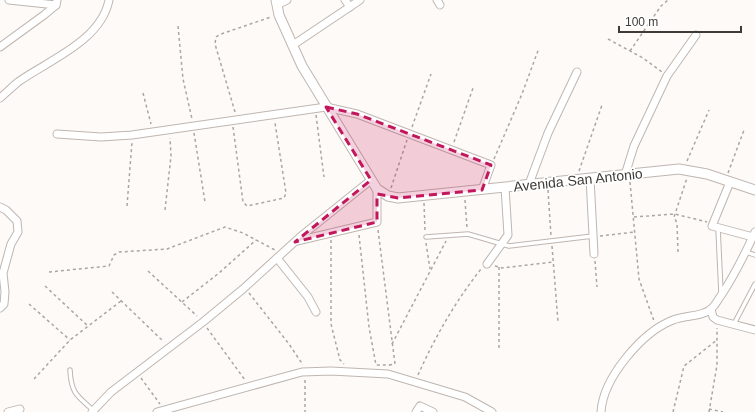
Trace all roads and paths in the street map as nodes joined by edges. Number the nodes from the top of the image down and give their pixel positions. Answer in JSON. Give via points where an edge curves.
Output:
{"nodes":[{"id":1,"x":9,"y":0,"type":"edge"},
{"id":2,"x":109,"y":0,"type":"edge"},
{"id":3,"x":287,"y":0,"type":"edge"},
{"id":4,"x":345,"y":0,"type":"edge"},
{"id":5,"x":360,"y":0,"type":"edge"},
{"id":6,"x":668,"y":0,"type":"edge"},
{"id":7,"x":56,"y":2,"type":"edge"},
{"id":8,"x":276,"y":2,"type":"edge"},
{"id":9,"x":350,"y":7,"type":"junction"},
{"id":10,"x":279,"y":15,"type":"junction"},
{"id":11,"x":178,"y":26,"type":"dead end"},
{"id":12,"x":696,"y":35,"type":"dead end"},
{"id":13,"x":608,"y":39,"type":"dead end"},
{"id":14,"x":293,"y":45,"type":"junction"},
{"id":15,"x":0,"y":46,"type":"edge"},
{"id":16,"x":539,"y":48,"type":"dead end"},
{"id":17,"x":630,"y":51,"type":"junction"},
{"id":18,"x":577,"y":72,"type":"dead end"},
{"id":19,"x":666,"y":76,"type":"junction"},
{"id":20,"x":473,"y":88,"type":"dead end"},
{"id":21,"x":143,"y":93,"type":"dead end"},
{"id":22,"x":0,"y":98,"type":"edge"},
{"id":23,"x":602,"y":105,"type":"dead end"},
{"id":24,"x":326,"y":107,"type":"junction"},
{"id":25,"x":315,"y":108,"type":"junction"},
{"id":26,"x":709,"y":110,"type":"dead end"},
{"id":27,"x":274,"y":115,"type":"junction"},
{"id":28,"x":235,"y":121,"type":"junction"},
{"id":29,"x":193,"y":127,"type":"junction"},
{"id":30,"x":169,"y":130,"type":"junction"},
{"id":31,"x":744,"y":130,"type":"dead end"},
{"id":32,"x":153,"y":132,"type":"junction"},
{"id":33,"x":57,"y":134,"type":"dead end"},
{"id":34,"x":132,"y":135,"type":"junction"},
{"id":35,"x":452,"y":150,"type":"junction"},
{"id":36,"x":491,"y":165,"type":"junction"},
{"id":37,"x":687,"y":170,"type":"junction"},
{"id":38,"x":628,"y":174,"type":"junction"},
{"id":39,"x":324,"y":177,"type":"dead end"},
{"id":40,"x":590,"y":178,"type":"junction"},
{"id":41,"x":371,"y":180,"type":"junction"},
{"id":42,"x":576,"y":180,"type":"junction"},
{"id":43,"x":728,"y":181,"type":"junction"},
{"id":44,"x":547,"y":183,"type":"junction"},
{"id":45,"x":529,"y":184,"type":"junction"},
{"id":46,"x":505,"y":187,"type":"junction"},
{"id":47,"x":377,"y":189,"type":"junction"},
{"id":48,"x":482,"y":190,"type":"junction"},
{"id":49,"x":755,"y":190,"type":"edge"},
{"id":50,"x":465,"y":192,"type":"junction"},
{"id":51,"x":205,"y":202,"type":"dead end"},
{"id":52,"x":127,"y":206,"type":"dead end"},
{"id":53,"x":0,"y":207,"type":"edge"},
{"id":54,"x":164,"y":210,"type":"dead end"},
{"id":55,"x":675,"y":214,"type":"junction"},
{"id":56,"x":634,"y":217,"type":"junction"},
{"id":57,"x":377,"y":222,"type":"junction"},
{"id":58,"x":714,"y":225,"type":"junction"},
{"id":59,"x":358,"y":227,"type":"junction"},
{"id":60,"x":635,"y":232,"type":"junction"},
{"id":61,"x":331,"y":233,"type":"junction"},
{"id":62,"x":468,"y":234,"type":"junction"},
{"id":63,"x":754,"y":235,"type":"edge"},
{"id":64,"x":449,"y":236,"type":"junction"},
{"id":65,"x":594,"y":236,"type":"junction"},
{"id":66,"x":426,"y":237,"type":"dead end"},
{"id":67,"x":256,"y":240,"type":"junction"},
{"id":68,"x":551,"y":241,"type":"junction"},
{"id":69,"x":294,"y":242,"type":"junction"},
{"id":70,"x":503,"y":243,"type":"junction"},
{"id":71,"x":678,"y":252,"type":"dead end"},
{"id":72,"x":746,"y":252,"type":"junction"},
{"id":73,"x":594,"y":254,"type":"joint"},
{"id":74,"x":755,"y":255,"type":"edge"},
{"id":75,"x":279,"y":256,"type":"junction"},
{"id":76,"x":553,"y":262,"type":"junction"},
{"id":77,"x":487,"y":264,"type":"junction"},
{"id":78,"x":499,"y":267,"type":"junction"},
{"id":79,"x":148,"y":271,"type":"dead end"},
{"id":80,"x":49,"y":272,"type":"dead end"},
{"id":81,"x":755,"y":284,"type":"edge"},
{"id":82,"x":45,"y":286,"type":"dead end"},
{"id":83,"x":597,"y":287,"type":"dead end"},
{"id":84,"x":243,"y":289,"type":"junction"},
{"id":85,"x":112,"y":292,"type":"dead end"},
{"id":86,"x":721,"y":295,"type":"junction"},
{"id":87,"x":122,"y":302,"type":"junction"},
{"id":88,"x":182,"y":302,"type":"junction"},
{"id":89,"x":29,"y":304,"type":"dead end"},
{"id":90,"x":0,"y":308,"type":"edge"},
{"id":91,"x":711,"y":309,"type":"junction"},
{"id":92,"x":316,"y":312,"type":"dead end"},
{"id":93,"x":717,"y":320,"type":"junction"},
{"id":94,"x":203,"y":322,"type":"junction"},
{"id":95,"x":558,"y":322,"type":"dead end"},
{"id":96,"x":734,"y":324,"type":"junction"},
{"id":97,"x":89,"y":327,"type":"junction"},
{"id":98,"x":657,"y":329,"type":"junction"},
{"id":99,"x":755,"y":330,"type":"edge"},
{"id":100,"x":70,"y":340,"type":"junction"},
{"id":101,"x":717,"y":340,"type":"junction"},
{"id":102,"x":392,"y":344,"type":"junction"},
{"id":103,"x":170,"y":348,"type":"junction"},
{"id":104,"x":499,"y":349,"type":"dead end"},
{"id":105,"x":390,"y":365,"type":"junction"},
{"id":106,"x":70,"y":370,"type":"dead end"},
{"id":107,"x":136,"y":372,"type":"junction"},
{"id":108,"x":306,"y":372,"type":"junction"},
{"id":109,"x":346,"y":372,"type":"junction"},
{"id":110,"x":388,"y":374,"type":"junction"},
{"id":111,"x":34,"y":379,"type":"dead end"},
{"id":112,"x":414,"y":382,"type":"junction"},
{"id":113,"x":249,"y":387,"type":"junction"},
{"id":114,"x":709,"y":408,"type":"junction"},
{"id":115,"x":20,"y":409,"type":"dead end"},
{"id":116,"x":417,"y":410,"type":"edge"},
{"id":117,"x":93,"y":411,"type":"edge"},
{"id":118,"x":160,"y":411,"type":"edge"},
{"id":119,"x":8,"y":412,"type":"edge"},
{"id":120,"x":305,"y":412,"type":"edge"},
{"id":121,"x":433,"y":412,"type":"edge"},
{"id":122,"x":492,"y":412,"type":"edge"},
{"id":123,"x":601,"y":412,"type":"edge"},
{"id":124,"x":673,"y":412,"type":"edge"},
{"id":125,"x":709,"y":412,"type":"edge"},
{"id":126,"x":723,"y":412,"type":"edge"}],
"edges":[{"from":1,"to":7,"type":"street"},
{"from":2,"to":22,"type":"street","via":[[101,21],[89,34],[59,57],[18,82]]},
{"from":3,"to":8,"type":"street"},
{"from":4,"to":9,"type":"street"},
{"from":5,"to":9,"type":"street"},
{"from":6,"to":17,"type":"path","via":[[661,6]]},
{"from":7,"to":15,"type":"street","via":[[44,15]]},
{"from":8,"to":10,"type":"street"},
{"from":9,"to":14,"type":"street"},
{"from":10,"to":14,"type":"street"},
{"from":10,"to":28,"type":"path","via":[[216,37]]},
{"from":11,"to":29,"type":"path","via":[[183,79]]},
{"from":12,"to":19,"type":"street"},
{"from":13,"to":17,"type":"path"},
{"from":14,"to":24,"type":"street"},
{"from":16,"to":36,"type":"path"},
{"from":17,"to":19,"type":"path"},
{"from":18,"to":45,"type":"street","via":[[548,133]]},
{"from":19,"to":38,"type":"street","via":[[634,146]]},
{"from":20,"to":35,"type":"path"},
{"from":21,"to":32,"type":"path"},
{"from":23,"to":42,"type":"path"},
{"from":24,"to":25,"type":"street"},
{"from":24,"to":35,"type":"street","via":[[357,114]]},
{"from":24,"to":41,"type":"street"},
{"from":25,"to":27,"type":"street"},
{"from":25,"to":39,"type":"path"},
{"from":26,"to":37,"type":"path","via":[[691,150]]},
{"from":27,"to":28,"type":"street"},
{"from":27,"to":28,"type":"path","via":[[286,193],[284,198],[247,206],[243,202]]},
{"from":28,"to":29,"type":"street"},
{"from":29,"to":30,"type":"street"},
{"from":29,"to":51,"type":"path"},
{"from":30,"to":32,"type":"street"},
{"from":30,"to":54,"type":"path","via":[[171,156]]},
{"from":31,"to":43,"type":"path"},
{"from":32,"to":34,"type":"street"},
{"from":33,"to":34,"type":"street","via":[[101,137]]},
{"from":34,"to":52,"type":"path","via":[[133,151]]},
{"from":35,"to":36,"type":"street"},
{"from":36,"to":48,"type":"street"},
{"from":37,"to":38,"type":"street","name":"Avenida San Antonio"},
{"from":37,"to":43,"type":"street","name":"Avenida San Antonio"},
{"from":37,"to":55,"type":"path"},
{"from":38,"to":40,"type":"street","name":"Avenida San Antonio"},
{"from":38,"to":56,"type":"path"},
{"from":40,"to":42,"type":"street","name":"Avenida San Antonio"},
{"from":40,"to":65,"type":"street"},
{"from":41,"to":47,"type":"street"},
{"from":41,"to":69,"type":"street"},
{"from":42,"to":44,"type":"street","name":"Avenida San Antonio"},
{"from":43,"to":49,"type":"street","name":"Avenida San Antonio"},
{"from":43,"to":58,"type":"street"},
{"from":44,"to":45,"type":"street","name":"Avenida San Antonio"},
{"from":44,"to":68,"type":"path"},
{"from":45,"to":46,"type":"street","name":"Avenida San Antonio"},
{"from":46,"to":48,"type":"street","name":"Avenida San Antonio"},
{"from":46,"to":70,"type":"street","via":[[508,236]]},
{"from":47,"to":50,"type":"street","name":"Avenida San Antonio","via":[[388,196],[398,198]]},
{"from":47,"to":57,"type":"street"},
{"from":48,"to":50,"type":"street","name":"Avenida San Antonio"},
{"from":50,"to":62,"type":"path"},
{"from":53,"to":90,"type":"street","via":[[17,220],[18,232],[11,244],[3,273],[4,304]]},
{"from":55,"to":56,"type":"path"},
{"from":55,"to":58,"type":"path"},
{"from":55,"to":71,"type":"path"},
{"from":56,"to":60,"type":"path"},
{"from":57,"to":59,"type":"street"},
{"from":57,"to":102,"type":"path"},
{"from":58,"to":63,"type":"street"},
{"from":58,"to":86,"type":"lane"},
{"from":59,"to":61,"type":"street"},
{"from":59,"to":105,"type":"path","via":[[369,327],[376,365]]},
{"from":60,"to":65,"type":"path"},
{"from":60,"to":98,"type":"path","via":[[640,286]]},
{"from":61,"to":69,"type":"street"},
{"from":61,"to":109,"type":"path","via":[[331,324],[340,360],[344,362]]},
{"from":62,"to":64,"type":"lane"},
{"from":62,"to":70,"type":"lane"},
{"from":63,"to":72,"type":"street"},
{"from":64,"to":66,"type":"lane"},
{"from":64,"to":102,"type":"path"},
{"from":65,"to":68,"type":"lane"},
{"from":65,"to":73,"type":"street"},
{"from":67,"to":75,"type":"path"},
{"from":67,"to":80,"type":"path","via":[[231,227],[225,227],[167,249],[119,252],[114,255],[109,266]]},
{"from":67,"to":88,"type":"path"},
{"from":68,"to":70,"type":"lane","via":[[509,246]]},
{"from":68,"to":76,"type":"path"},
{"from":69,"to":75,"type":"street"},
{"from":70,"to":77,"type":"street"},
{"from":72,"to":74,"type":"lane"},
{"from":72,"to":86,"type":"street"},
{"from":73,"to":83,"type":"path"},
{"from":75,"to":84,"type":"street"},
{"from":75,"to":92,"type":"street"},
{"from":76,"to":78,"type":"path"},
{"from":76,"to":95,"type":"path"},
{"from":77,"to":78,"type":"path"},
{"from":77,"to":112,"type":"path","via":[[449,314]]},
{"from":78,"to":104,"type":"path"},
{"from":79,"to":88,"type":"path"},
{"from":81,"to":96,"type":"lane"},
{"from":82,"to":97,"type":"path"},
{"from":84,"to":94,"type":"street"},
{"from":84,"to":108,"type":"path","via":[[252,296],[289,344]]},
{"from":85,"to":87,"type":"path"},
{"from":86,"to":91,"type":"street"},
{"from":87,"to":97,"type":"path"},
{"from":87,"to":103,"type":"path"},
{"from":88,"to":94,"type":"path"},
{"from":89,"to":100,"type":"path"},
{"from":91,"to":93,"type":"street"},
{"from":91,"to":98,"type":"street","via":[[676,319]]},
{"from":93,"to":96,"type":"street"},
{"from":93,"to":101,"type":"path"},
{"from":94,"to":103,"type":"street"},
{"from":94,"to":113,"type":"path"},
{"from":96,"to":99,"type":"street"},
{"from":97,"to":100,"type":"path"},
{"from":98,"to":123,"type":"street","via":[[620,366],[609,384]]},
{"from":100,"to":111,"type":"path"},
{"from":101,"to":114,"type":"path","via":[[717,365]]},
{"from":101,"to":124,"type":"path","via":[[684,366]]},
{"from":102,"to":105,"type":"path","via":[[395,364]]},
{"from":103,"to":107,"type":"street"},
{"from":105,"to":110,"type":"path"},
{"from":106,"to":117,"type":"lane","via":[[70,380],[76,395]]},
{"from":107,"to":117,"type":"street"},
{"from":107,"to":118,"type":"path"},
{"from":108,"to":109,"type":"street"},
{"from":108,"to":113,"type":"street"},
{"from":108,"to":120,"type":"path"},
{"from":109,"to":110,"type":"street"},
{"from":110,"to":112,"type":"street"},
{"from":112,"to":122,"type":"street","via":[[465,397]]},
{"from":113,"to":118,"type":"street"},
{"from":114,"to":125,"type":"path"},
{"from":114,"to":126,"type":"path"},
{"from":115,"to":119,"type":"street"},
{"from":116,"to":121,"type":"street","via":[[424,407]]}]}
